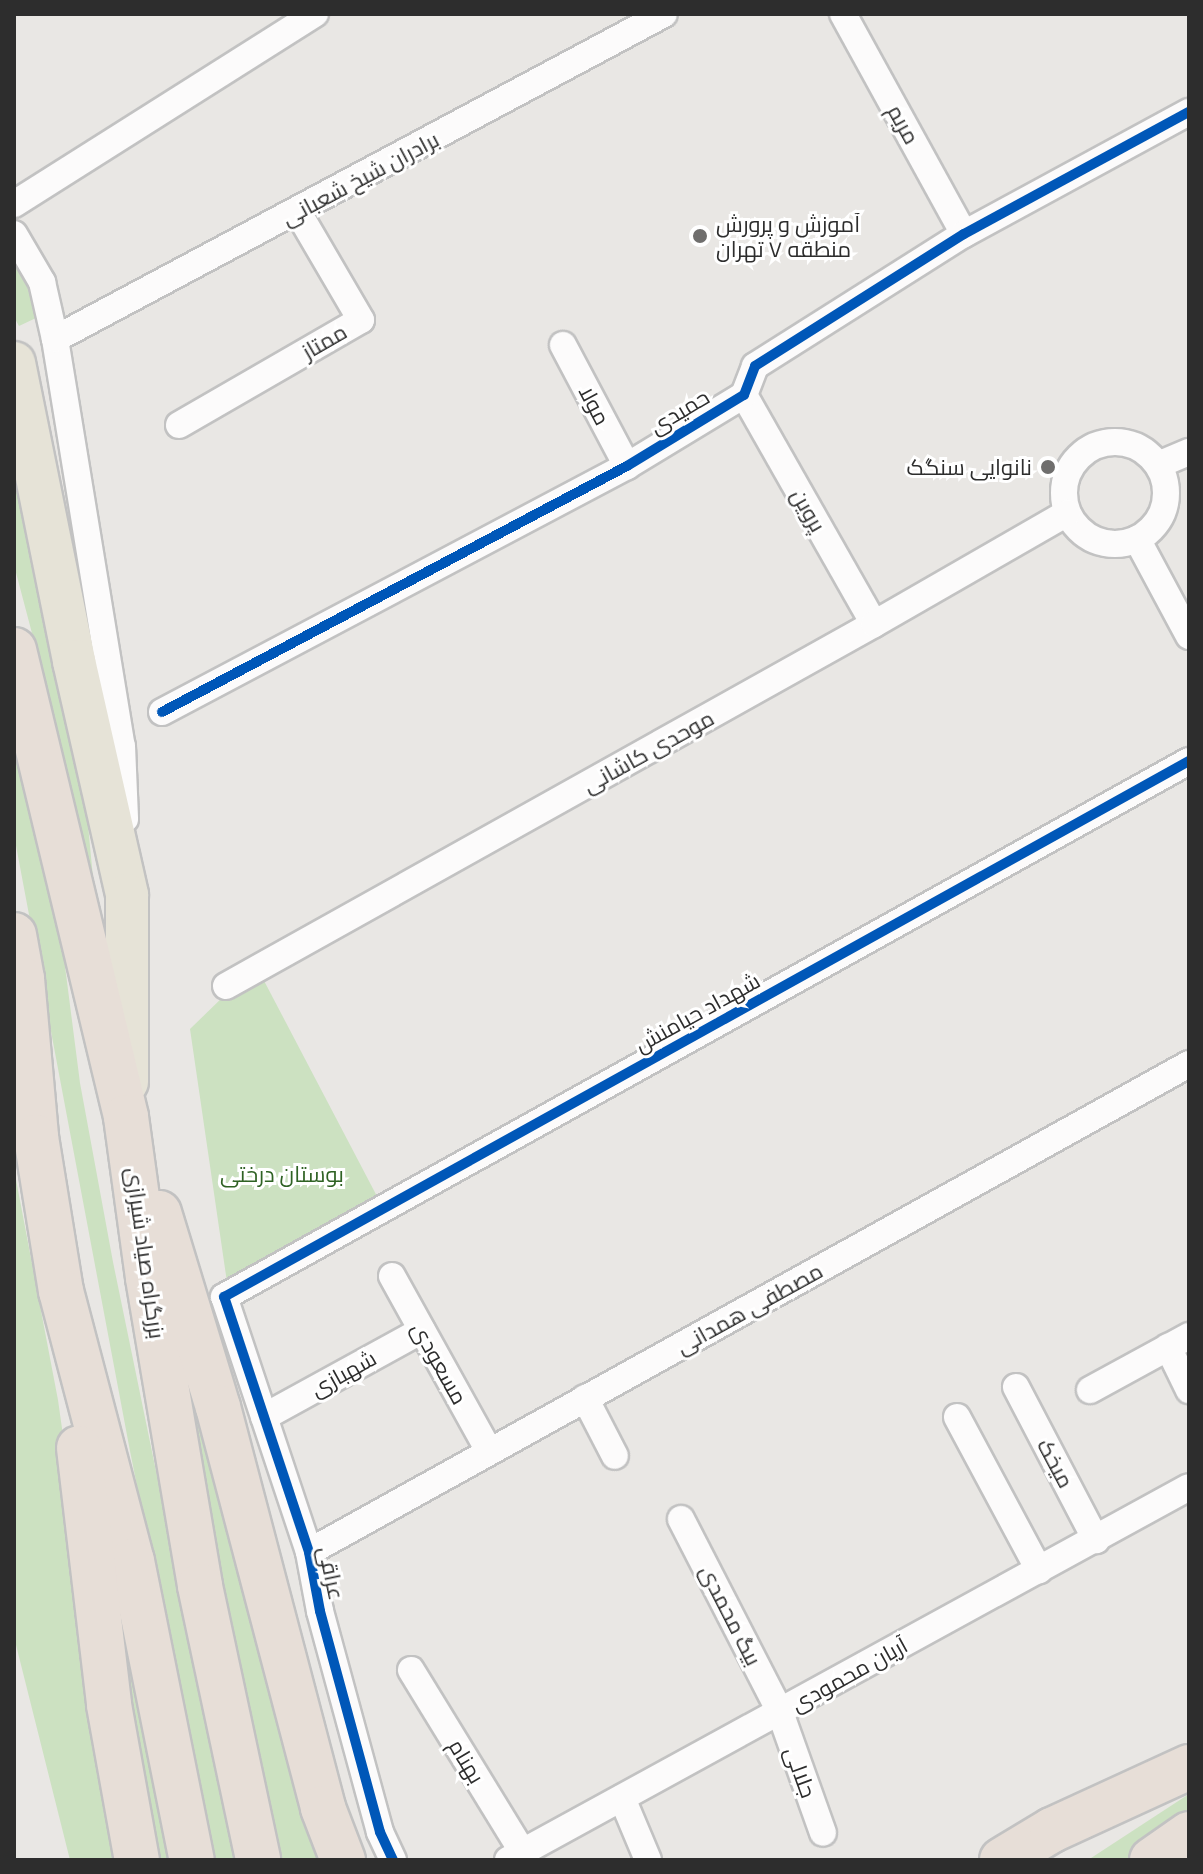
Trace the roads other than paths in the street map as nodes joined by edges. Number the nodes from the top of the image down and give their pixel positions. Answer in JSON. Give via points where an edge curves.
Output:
{"nodes":[{"id":1,"x":315,"y":14,"type":"edge"},
{"id":2,"x":664,"y":14,"type":"edge"},
{"id":3,"x":843,"y":14,"type":"edge"},
{"id":4,"x":1189,"y":112,"type":"edge"},
{"id":5,"x":14,"y":204,"type":"edge"},
{"id":6,"x":298,"y":212,"type":"junction"},
{"id":7,"x":14,"y":234,"type":"edge"},
{"id":8,"x":964,"y":234,"type":"junction"},
{"id":9,"x":55,"y":339,"type":"junction"},
{"id":10,"x":563,"y":345,"type":"dead end"},
{"id":11,"x":14,"y":363,"type":"edge"},
{"id":12,"x":744,"y":395,"type":"junction"},
{"id":13,"x":179,"y":425,"type":"dead end"},
{"id":14,"x":1189,"y":452,"type":"edge"},
{"id":15,"x":1158,"y":465,"type":"junction"},
{"id":16,"x":627,"y":466,"type":"junction"},
{"id":17,"x":1067,"y":513,"type":"junction"},
{"id":18,"x":1137,"y":539,"type":"junction"},
{"id":19,"x":874,"y":624,"type":"junction"},
{"id":20,"x":1189,"y":636,"type":"edge"},
{"id":21,"x":14,"y":650,"type":"edge"},
{"id":22,"x":162,"y":712,"type":"dead end"},
{"id":23,"x":1189,"y":761,"type":"edge"},
{"id":24,"x":127,"y":895,"type":"junction"},
{"id":25,"x":14,"y":935,"type":"edge"},
{"id":26,"x":226,"y":986,"type":"dead end"},
{"id":27,"x":14,"y":1056,"type":"edge"},
{"id":28,"x":1189,"y":1064,"type":"edge"},
{"id":29,"x":126,"y":1117,"type":"junction"},
{"id":30,"x":36,"y":1137,"type":"junction"},
{"id":31,"x":392,"y":1276,"type":"dead end"},
{"id":32,"x":61,"y":1291,"type":"junction"},
{"id":33,"x":224,"y":1297,"type":"joint"},
{"id":34,"x":422,"y":1330,"type":"junction"},
{"id":35,"x":1179,"y":1342,"type":"edge"},
{"id":36,"x":1016,"y":1387,"type":"dead end"},
{"id":37,"x":1090,"y":1390,"type":"dead end"},
{"id":38,"x":1189,"y":1390,"type":"edge"},
{"id":39,"x":585,"y":1398,"type":"junction"},
{"id":40,"x":264,"y":1417,"type":"junction"},
{"id":41,"x":957,"y":1417,"type":"dead end"},
{"id":42,"x":489,"y":1451,"type":"junction"},
{"id":43,"x":615,"y":1456,"type":"dead end"},
{"id":44,"x":1189,"y":1487,"type":"edge"},
{"id":45,"x":681,"y":1519,"type":"dead end"},
{"id":46,"x":1096,"y":1540,"type":"junction"},
{"id":47,"x":309,"y":1552,"type":"junction"},
{"id":48,"x":1039,"y":1570,"type":"junction"},
{"id":49,"x":411,"y":1670,"type":"dead end"},
{"id":50,"x":780,"y":1712,"type":"junction"},
{"id":51,"x":1189,"y":1767,"type":"edge"},
{"id":52,"x":1189,"y":1780,"type":"edge"},
{"id":53,"x":622,"y":1798,"type":"junction"},
{"id":54,"x":823,"y":1833,"type":"dead end"},
{"id":55,"x":1189,"y":1834,"type":"edge"},
{"id":56,"x":515,"y":1856,"type":"edge"},
{"id":57,"x":137,"y":1860,"type":"edge"},
{"id":58,"x":192,"y":1860,"type":"edge"},
{"id":59,"x":258,"y":1860,"type":"edge"},
{"id":60,"x":343,"y":1860,"type":"edge"},
{"id":61,"x":393,"y":1860,"type":"edge"},
{"id":62,"x":648,"y":1860,"type":"edge"},
{"id":63,"x":1002,"y":1860,"type":"edge"},
{"id":64,"x":1055,"y":1860,"type":"edge"},
{"id":65,"x":1152,"y":1860,"type":"edge"}],
"edges":[{"from":1,"to":5,"type":"street"},
{"from":2,"to":6,"type":"street","name":"برادران شیخ شعبانی"},
{"from":3,"to":8,"type":"street","name":"مریم"},
{"from":4,"to":8,"type":"street","name":"حمیدی"},
{"from":6,"to":9,"type":"street","name":"برادران شیخ شعبانی"},
{"from":6,"to":13,"type":"street","name":"ممتاز","via":[[361,320]]},
{"from":7,"to":9,"type":"street","via":[[42,282]]},
{"from":8,"to":12,"type":"street","name":"حمیدی","via":[[755,366]]},
{"from":9,"to":24,"type":"street","via":[[122,746]]},
{"from":10,"to":16,"type":"street","name":"مولا"},
{"from":11,"to":24,"type":"main road"},
{"from":12,"to":16,"type":"street","name":"حمیدی"},
{"from":12,"to":19,"type":"street","name":"پروین"},
{"from":14,"to":15,"type":"street"},
{"from":15,"to":17,"type":"street","via":[[1131,444],[1098,444],[1078,458],[1065,479]]},
{"from":15,"to":18,"type":"street","via":[[1166,498],[1161,515]]},
{"from":16,"to":22,"type":"street","name":"حمیدی"},
{"from":17,"to":18,"type":"street","via":[[1076,527],[1104,543]]},
{"from":17,"to":19,"type":"street","name":"موحدی کاشانی"},
{"from":18,"to":20,"type":"street"},
{"from":19,"to":26,"type":"street","name":"موحدی کاشانی"},
{"from":21,"to":29,"type":"highway","name":"بزرگراه صیاد شیرازی"},
{"from":23,"to":33,"type":"street","name":"شهداد حیامنش"},
{"from":24,"to":29,"type":"main road"},
{"from":25,"to":30,"type":"highway"},
{"from":27,"to":30,"type":"main road"},
{"from":28,"to":39,"type":"street","name":"مصطفی همدانی"},
{"from":29,"to":59,"type":"highway","name":"بزرگراه صیاد شیرازی","via":[[197,1570]]},
{"from":29,"to":60,"type":"highway","via":[[187,1295],[323,1808]]},
{"from":30,"to":32,"type":"highway"},
{"from":31,"to":34,"type":"street","name":"مسعودی"},
{"from":32,"to":57,"type":"highway","via":[[109,1705]]},
{"from":32,"to":58,"type":"highway","via":[[132,1561]]},
{"from":33,"to":40,"type":"street","name":"عراقی"},
{"from":34,"to":40,"type":"street","name":"شهبازی"},
{"from":34,"to":42,"type":"street","name":"مسعودی"},
{"from":35,"to":37,"type":"street"},
{"from":35,"to":38,"type":"street"},
{"from":36,"to":46,"type":"street","name":"میخک"},
{"from":39,"to":42,"type":"street","name":"مصطفی همدانی"},
{"from":39,"to":43,"type":"street"},
{"from":40,"to":47,"type":"street","name":"عراقی"},
{"from":41,"to":48,"type":"street"},
{"from":42,"to":47,"type":"street","name":"مصطفی همدانی"},
{"from":44,"to":46,"type":"street","name":"آریان محمودی"},
{"from":45,"to":50,"type":"street","name":"بیگ محمدی"},
{"from":46,"to":48,"type":"street","name":"آریان محمودی"},
{"from":47,"to":61,"type":"street","name":"عراقی","via":[[380,1832]]},
{"from":48,"to":50,"type":"street","name":"آریان محمودی"},
{"from":49,"to":56,"type":"street","name":"بهنام"},
{"from":50,"to":53,"type":"street","name":"آریان محمودی"},
{"from":50,"to":54,"type":"street","name":"جلالی"},
{"from":51,"to":63,"type":"highway","via":[[1052,1830]]},
{"from":52,"to":64,"type":"highway"},
{"from":53,"to":56,"type":"street","name":"آریان محمودی"},
{"from":53,"to":62,"type":"street"},
{"from":55,"to":65,"type":"highway"}]}
